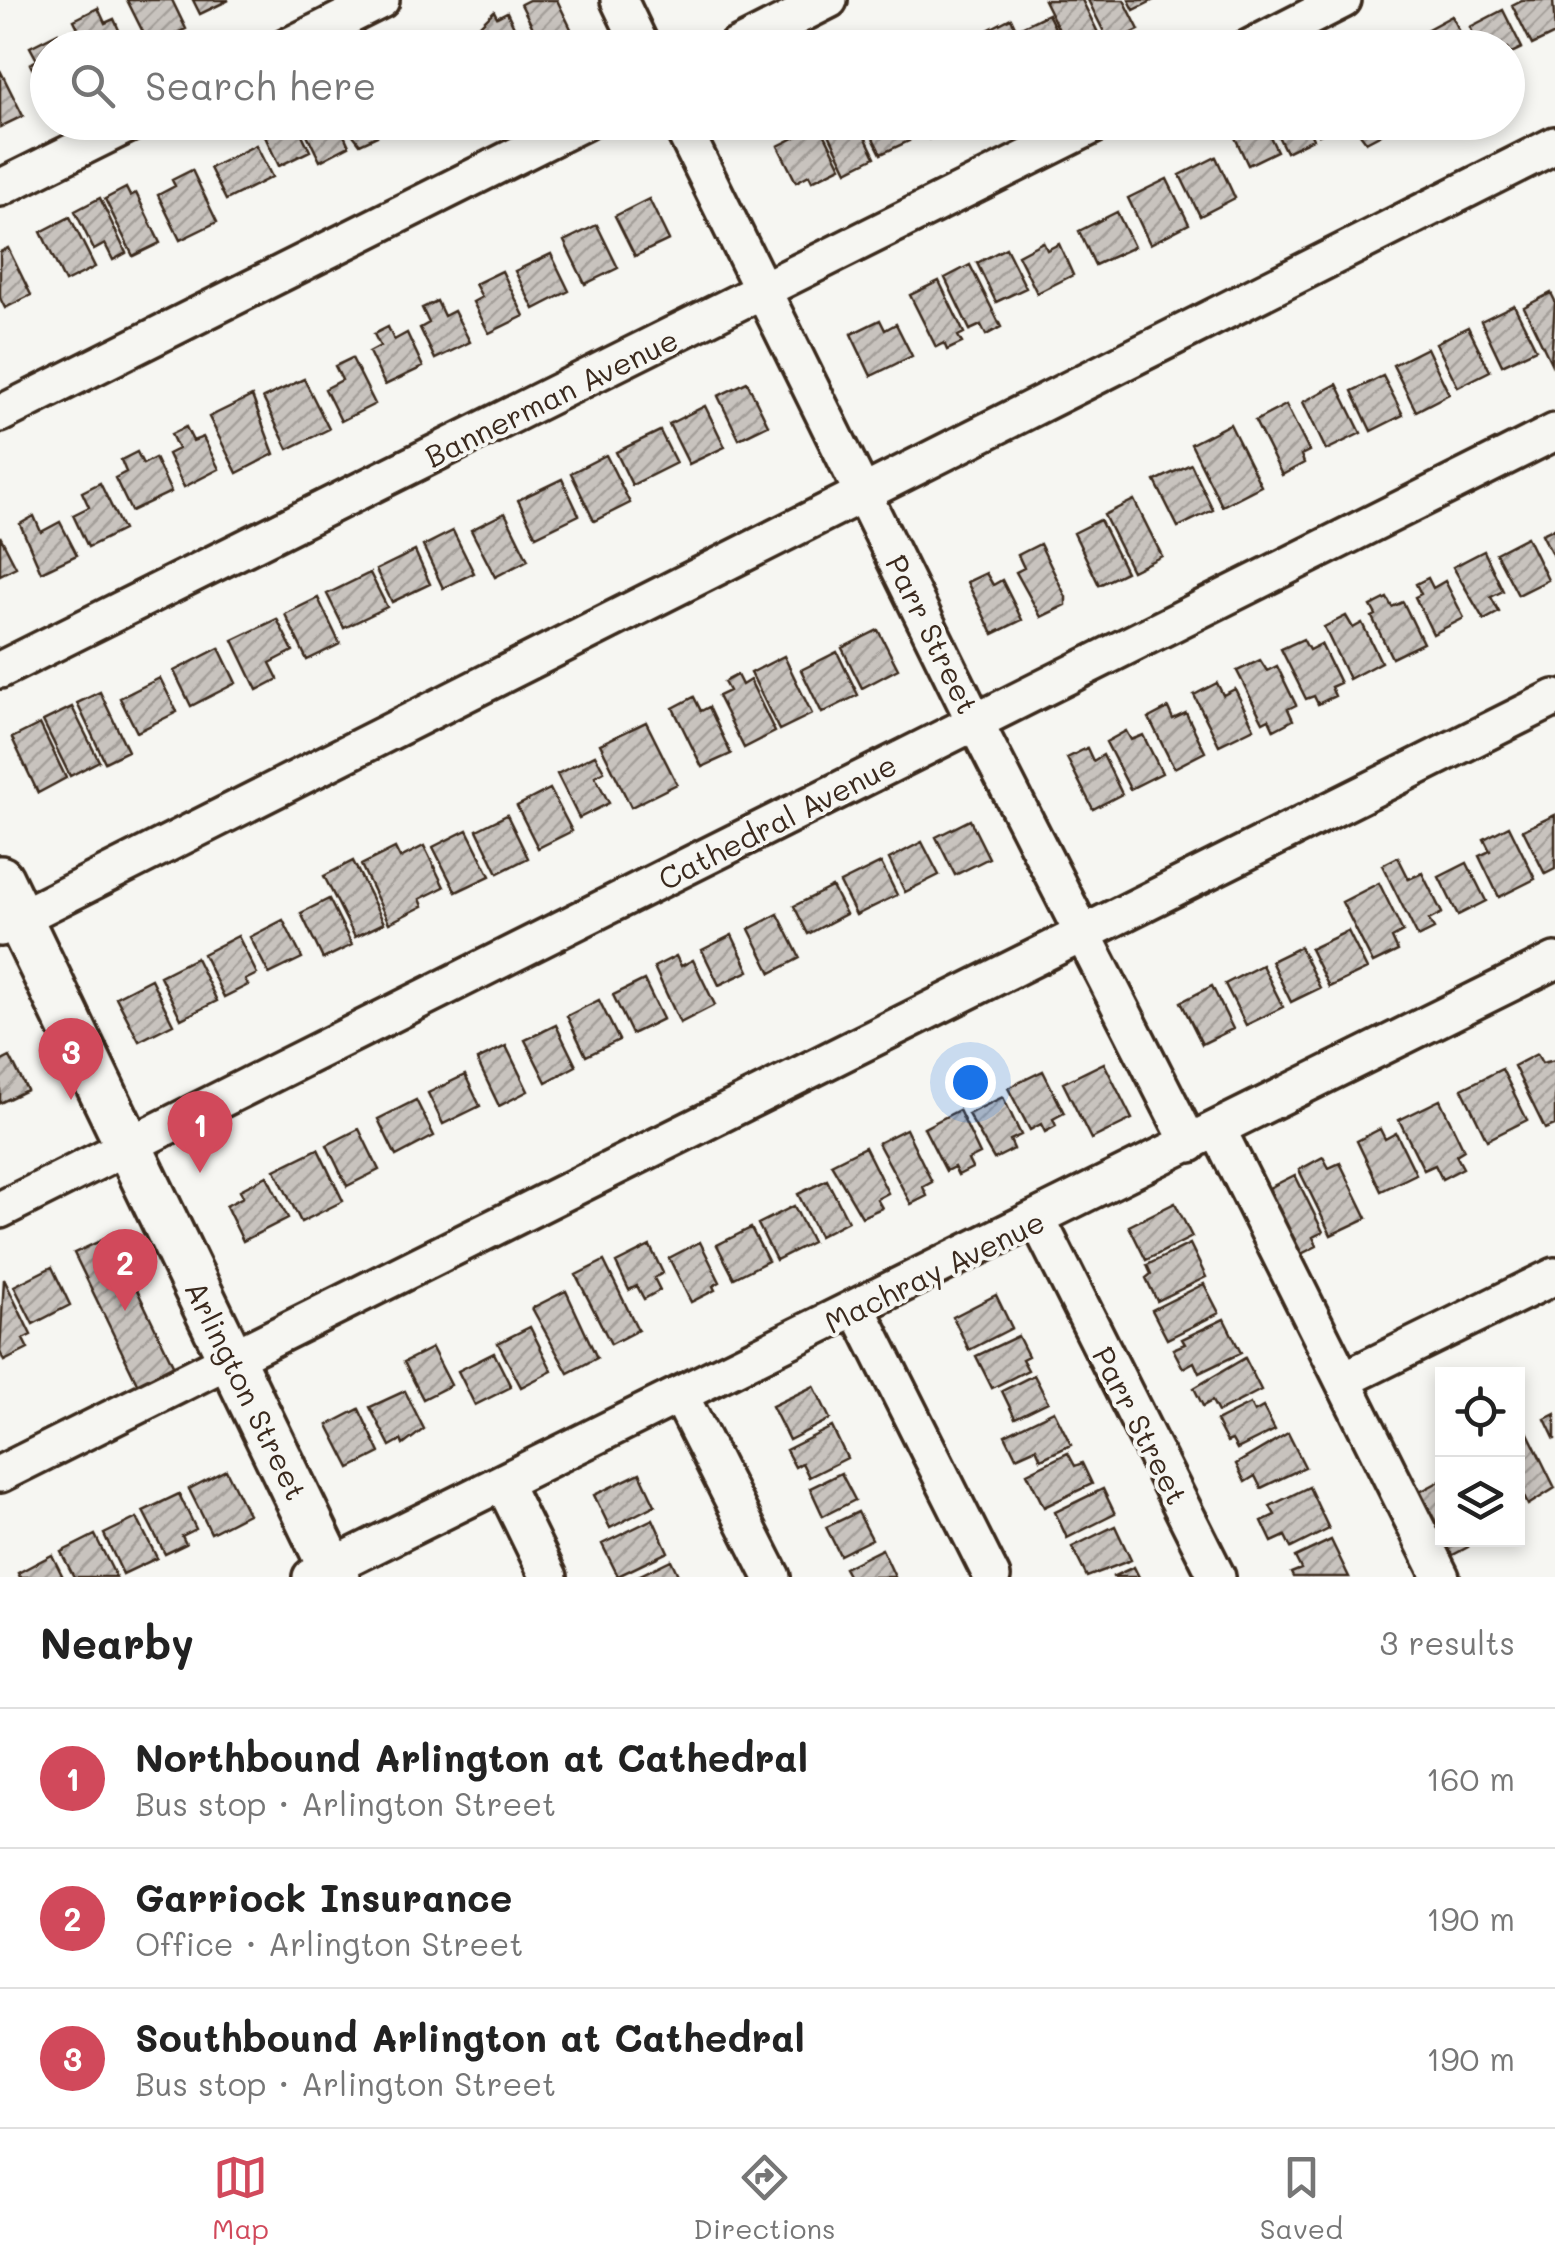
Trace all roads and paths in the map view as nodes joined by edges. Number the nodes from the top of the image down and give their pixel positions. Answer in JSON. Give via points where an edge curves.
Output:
{"nodes":[{"id":1,"x":382,"y":0,"type":"edge"},
{"id":2,"x":619,"y":0,"type":"edge"},
{"id":3,"x":828,"y":0,"type":"edge"},
{"id":4,"x":1343,"y":0,"type":"edge"},
{"id":5,"x":321,"y":30,"type":"edge"},
{"id":6,"x":633,"y":30,"type":"edge"},
{"id":7,"x":769,"y":30,"type":"edge"},
{"id":8,"x":1284,"y":30,"type":"edge"},
{"id":9,"x":97,"y":140,"type":"edge"},
{"id":10,"x":548,"y":140,"type":"edge"},
{"id":11,"x":689,"y":140,"type":"edge"},
{"id":12,"x":1064,"y":140,"type":"edge"},
{"id":13,"x":1555,"y":145,"type":"edge"},
{"id":14,"x":0,"y":188,"type":"edge"},
{"id":15,"x":766,"y":291,"type":"junction"},
{"id":16,"x":0,"y":414,"type":"edge"},
{"id":17,"x":1555,"y":432,"type":"edge"},
{"id":18,"x":864,"y":492,"type":"junction"},
{"id":19,"x":0,"y":670,"type":"edge"},
{"id":20,"x":1555,"y":698,"type":"edge"},
{"id":21,"x":975,"y":722,"type":"junction"},
{"id":22,"x":7,"y":908,"type":"edge"},
{"id":23,"x":1085,"y":934,"type":"junction"},
{"id":24,"x":1555,"y":961,"type":"edge"},
{"id":25,"x":1204,"y":1137,"type":"junction"},
{"id":26,"x":128,"y":1146,"type":"junction"},
{"id":27,"x":0,"y":1210,"type":"edge"},
{"id":28,"x":1038,"y":1220,"type":"junction"},
{"id":29,"x":1555,"y":1276,"type":"edge"},
{"id":30,"x":858,"y":1308,"type":"junction"},
{"id":31,"x":233,"y":1356,"type":"junction"},
{"id":32,"x":1343,"y":1380,"type":"junction"},
{"id":33,"x":680,"y":1395,"type":"junction"},
{"id":34,"x":0,"y":1474,"type":"edge"},
{"id":35,"x":502,"y":1482,"type":"junction"},
{"id":36,"x":326,"y":1574,"type":"edge"},
{"id":37,"x":549,"y":1577,"type":"edge"},
{"id":38,"x":772,"y":1577,"type":"edge"},
{"id":39,"x":992,"y":1577,"type":"edge"},
{"id":40,"x":1218,"y":1577,"type":"edge"},
{"id":41,"x":1442,"y":1577,"type":"edge"}],
"edges":[{"from":1,"to":5,"type":"street"},
{"from":2,"to":6,"type":"street"},
{"from":3,"to":7,"type":"street"},
{"from":4,"to":8,"type":"street"},
{"from":9,"to":14,"type":"street"},
{"from":10,"to":16,"type":"street"},
{"from":11,"to":15,"type":"street","name":"Parr Street"},
{"from":12,"to":15,"type":"street","name":"Bannerman Avenue"},
{"from":13,"to":18,"type":"street"},
{"from":15,"to":18,"type":"street","name":"Parr Street"},
{"from":15,"to":19,"type":"street","name":"Bannerman Avenue"},
{"from":17,"to":21,"type":"street","name":"Cathedral Avenue"},
{"from":18,"to":21,"type":"street","name":"Parr Street"},
{"from":18,"to":22,"type":"street"},
{"from":20,"to":23,"type":"street"},
{"from":21,"to":23,"type":"street","name":"Parr Street"},
{"from":21,"to":26,"type":"street","name":"Cathedral Avenue"},
{"from":22,"to":26,"type":"main road","name":"Arlington Street"},
{"from":23,"to":25,"type":"street","name":"Parr Street"},
{"from":23,"to":31,"type":"street"},
{"from":24,"to":25,"type":"street","name":"Machray Avenue"},
{"from":25,"to":28,"type":"street","name":"Machray Avenue"},
{"from":25,"to":32,"type":"street","name":"Parr Street"},
{"from":26,"to":27,"type":"street","name":"Cathedral Avenue"},
{"from":26,"to":31,"type":"main road","name":"Arlington Street"},
{"from":28,"to":30,"type":"street","name":"Machray Avenue"},
{"from":28,"to":40,"type":"street","name":"Parr Street"},
{"from":29,"to":32,"type":"street"},
{"from":30,"to":33,"type":"street","name":"Machray Avenue"},
{"from":30,"to":39,"type":"street"},
{"from":31,"to":34,"type":"street"},
{"from":31,"to":36,"type":"main road","name":"Arlington Street"},
{"from":32,"to":41,"type":"street","name":"Parr Street"},
{"from":33,"to":35,"type":"street","name":"Machray Avenue"},
{"from":33,"to":38,"type":"street"},
{"from":35,"to":36,"type":"street","name":"Machray Avenue"},
{"from":35,"to":37,"type":"street"}]}
